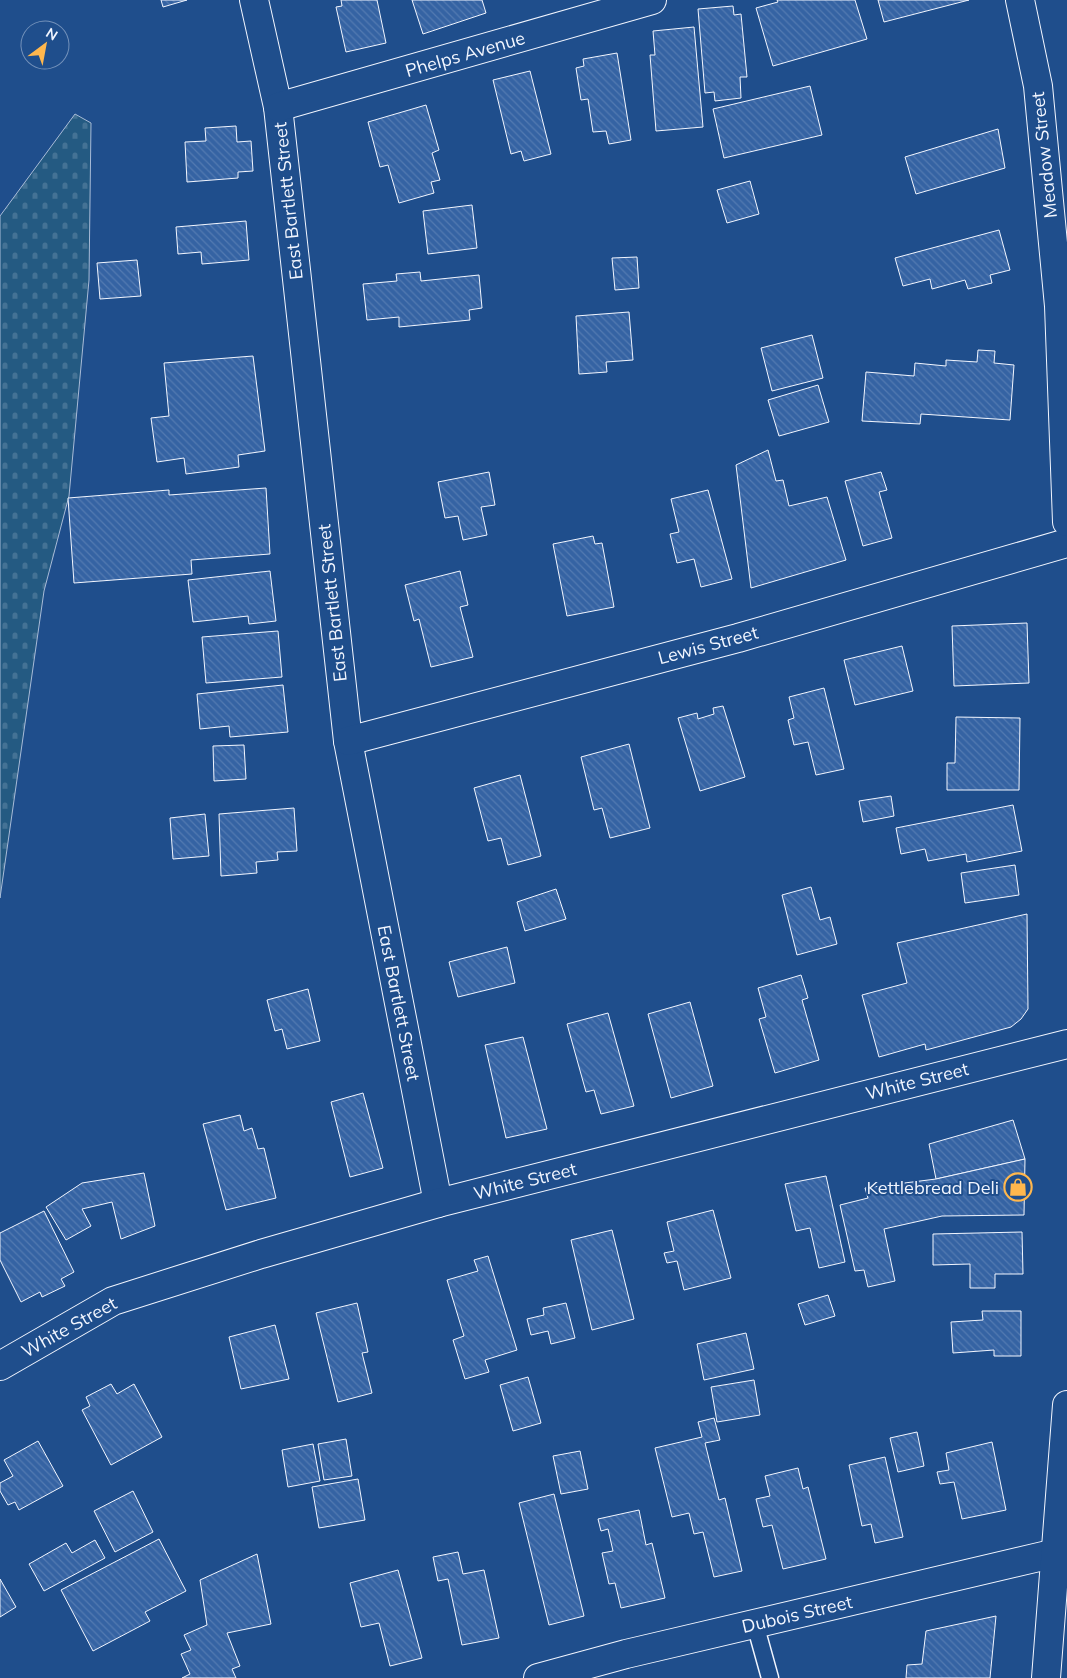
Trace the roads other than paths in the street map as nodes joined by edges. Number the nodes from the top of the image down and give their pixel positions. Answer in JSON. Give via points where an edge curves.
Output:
{"nodes":[{"id":1,"x":254,"y":0,"type":"edge"},
{"id":2,"x":652,"y":0,"type":"edge"},
{"id":3,"x":1020,"y":0,"type":"edge"},
{"id":4,"x":278,"y":107,"type":"junction"},
{"id":5,"x":1067,"y":522,"type":"edge"},
{"id":6,"x":1067,"y":543,"type":"edge"},
{"id":7,"x":348,"y":741,"type":"junction"},
{"id":8,"x":1067,"y":1044,"type":"edge"},
{"id":9,"x":438,"y":1203,"type":"junction"},
{"id":10,"x":0,"y":1366,"type":"edge"},
{"id":11,"x":1067,"y":1405,"type":"edge"},
{"id":12,"x":1056,"y":1553,"type":"junction"},
{"id":13,"x":755,"y":1624,"type":"junction"},
{"id":14,"x":538,"y":1678,"type":"edge"},
{"id":15,"x":770,"y":1678,"type":"edge"},
{"id":16,"x":1046,"y":1678,"type":"edge"}],
"edges":[{"from":1,"to":4,"type":"street","name":"East Bartlett Street"},
{"from":2,"to":4,"type":"street","name":"Phelps Avenue"},
{"from":3,"to":5,"type":"street","name":"Meadow Street","via":[[1038,86],[1059,306]]},
{"from":4,"to":7,"type":"street","name":"East Bartlett Street"},
{"from":6,"to":7,"type":"street","name":"Lewis Street","via":[[729,640]]},
{"from":7,"to":9,"type":"street","name":"East Bartlett Street"},
{"from":8,"to":9,"type":"street","name":"White Street"},
{"from":9,"to":10,"type":"street","name":"White Street","via":[[113,1301]]},
{"from":11,"to":12,"type":"street"},
{"from":12,"to":13,"type":"street","name":"Dubois Street"},
{"from":12,"to":16,"type":"street"},
{"from":13,"to":14,"type":"street","name":"Dubois Street"},
{"from":13,"to":15,"type":"lane"}]}
